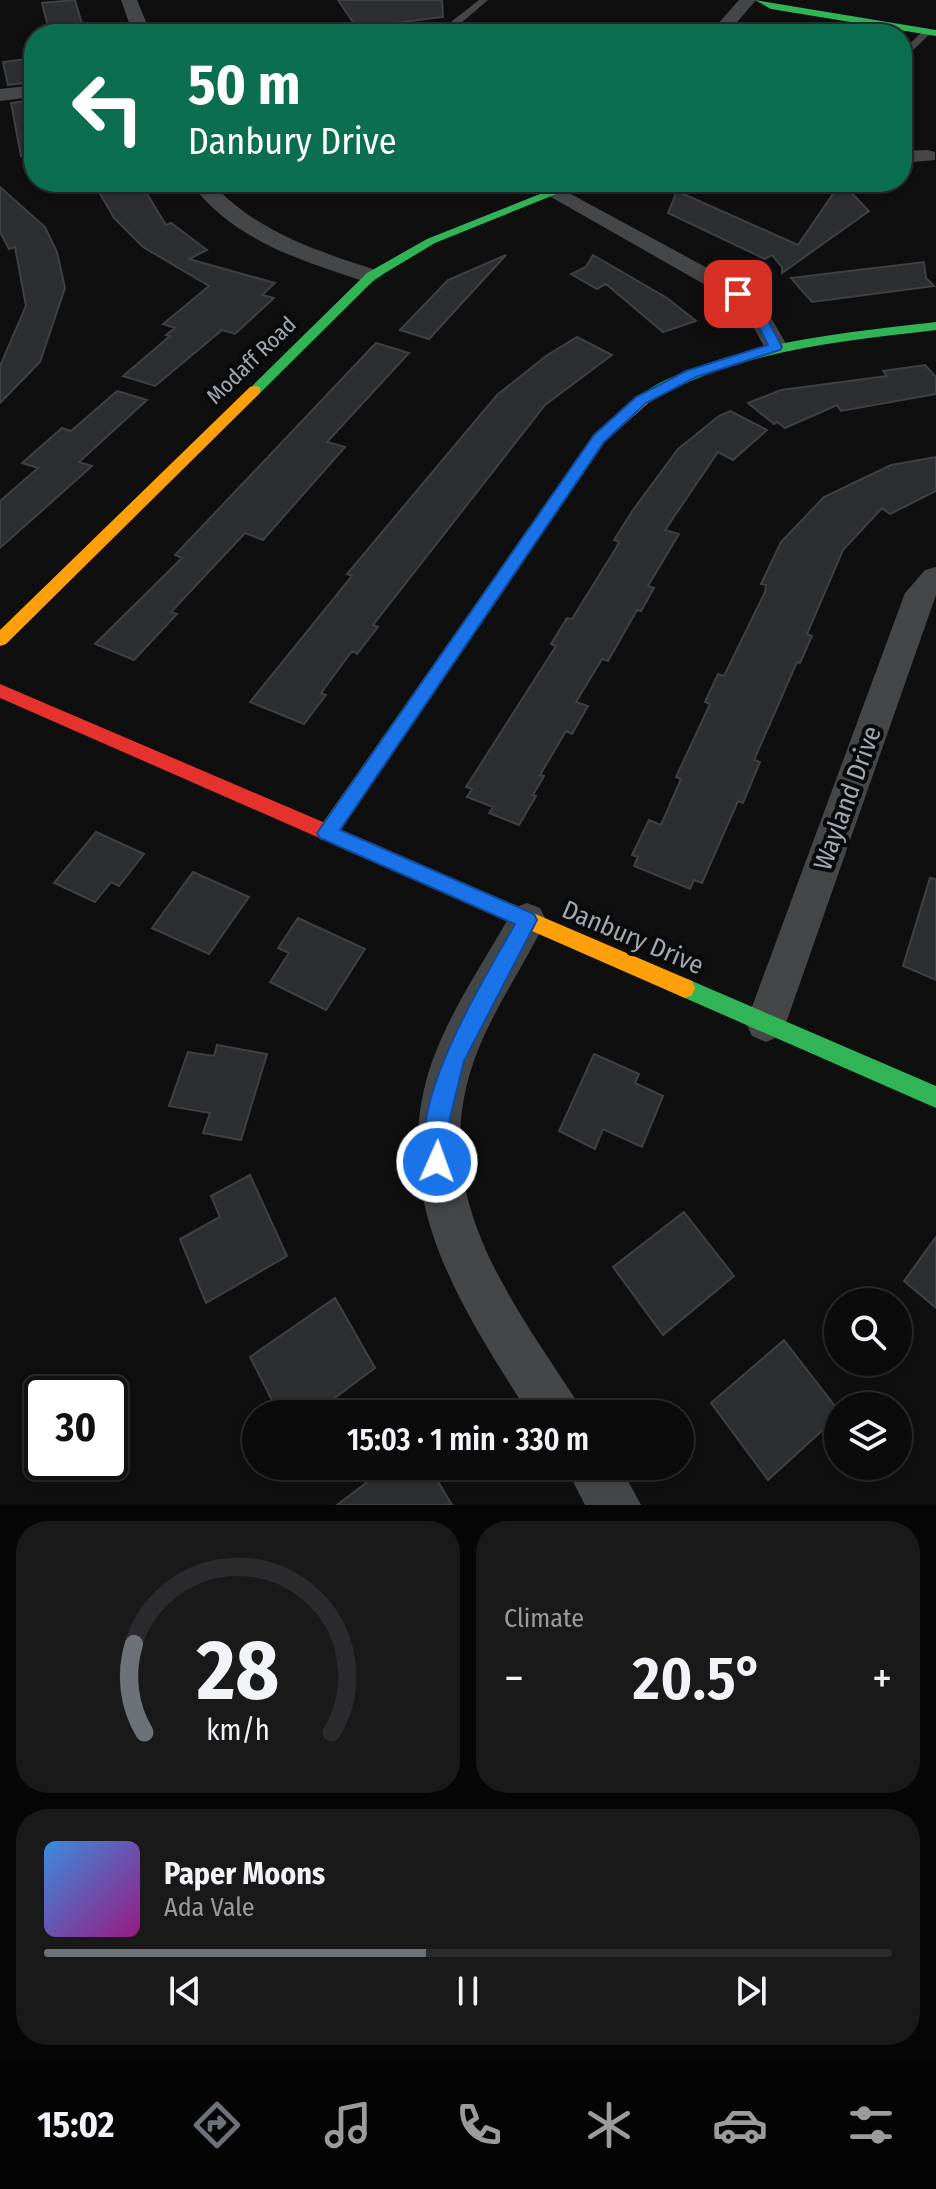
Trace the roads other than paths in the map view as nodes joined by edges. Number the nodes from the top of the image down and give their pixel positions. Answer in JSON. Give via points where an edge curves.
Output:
{"nodes":[{"id":1,"x":129,"y":0,"type":"edge"},
{"id":2,"x":484,"y":0,"type":"edge"},
{"id":3,"x":748,"y":0,"type":"edge"},
{"id":4,"x":759,"y":0,"type":"edge"},
{"id":5,"x":816,"y":0,"type":"edge"},
{"id":6,"x":138,"y":24,"type":"edge"},
{"id":7,"x":455,"y":24,"type":"edge"},
{"id":8,"x":727,"y":24,"type":"edge"},
{"id":9,"x":904,"y":24,"type":"edge"},
{"id":10,"x":912,"y":25,"type":"edge"},
{"id":11,"x":933,"y":28,"type":"edge"},
{"id":12,"x":912,"y":46,"type":"edge"},
{"id":13,"x":24,"y":92,"type":"edge"},
{"id":14,"x":0,"y":95,"type":"edge"},
{"id":15,"x":928,"y":156,"type":"dead end"},
{"id":16,"x":912,"y":157,"type":"edge"},
{"id":17,"x":208,"y":192,"type":"edge"},
{"id":18,"x":558,"y":193,"type":"joint"},
{"id":19,"x":371,"y":276,"type":"junction"},
{"id":20,"x":936,"y":326,"type":"edge"},
{"id":21,"x":776,"y":347,"type":"junction"},
{"id":22,"x":936,"y":577,"type":"edge"},
{"id":23,"x":0,"y":640,"type":"edge"},
{"id":24,"x":0,"y":691,"type":"edge"},
{"id":25,"x":327,"y":833,"type":"junction"},
{"id":26,"x":527,"y":920,"type":"junction"},
{"id":27,"x":766,"y":1023,"type":"junction"},
{"id":28,"x":936,"y":1097,"type":"edge"},
{"id":29,"x":549,"y":1400,"type":"edge"},
{"id":30,"x":599,"y":1480,"type":"edge"},
{"id":31,"x":615,"y":1505,"type":"edge"}],
"edges":[{"from":1,"to":6,"type":"street"},
{"from":2,"to":7,"type":"lane"},
{"from":3,"to":8,"type":"street"},
{"from":4,"to":9,"type":"street"},
{"from":5,"to":11,"type":"street"},
{"from":10,"to":11,"type":"street"},
{"from":11,"to":12,"type":"lane"},
{"from":13,"to":14,"type":"street"},
{"from":15,"to":16,"type":"street"},
{"from":17,"to":19,"type":"street","via":[[220,208],[259,234]]},
{"from":18,"to":19,"type":"street","name":"Modaff Road","via":[[431,241]]},
{"from":18,"to":21,"type":"street","via":[[738,294],[758,314]]},
{"from":19,"to":23,"type":"street","name":"Modaff Road"},
{"from":20,"to":21,"type":"street"},
{"from":21,"to":25,"type":"street","via":[[691,374],[641,400],[599,439]]},
{"from":22,"to":27,"type":"street","name":"Wayland Drive","via":[[920,593]]},
{"from":24,"to":25,"type":"street","name":"Danbury Drive"},
{"from":25,"to":26,"type":"street","name":"Danbury Drive"},
{"from":26,"to":27,"type":"street","name":"Danbury Drive"},
{"from":26,"to":29,"type":"street","via":[[453,1058],[439,1118],[437,1167],[455,1244]]},
{"from":27,"to":28,"type":"street","name":"Danbury Drive"},
{"from":30,"to":31,"type":"street"}]}
